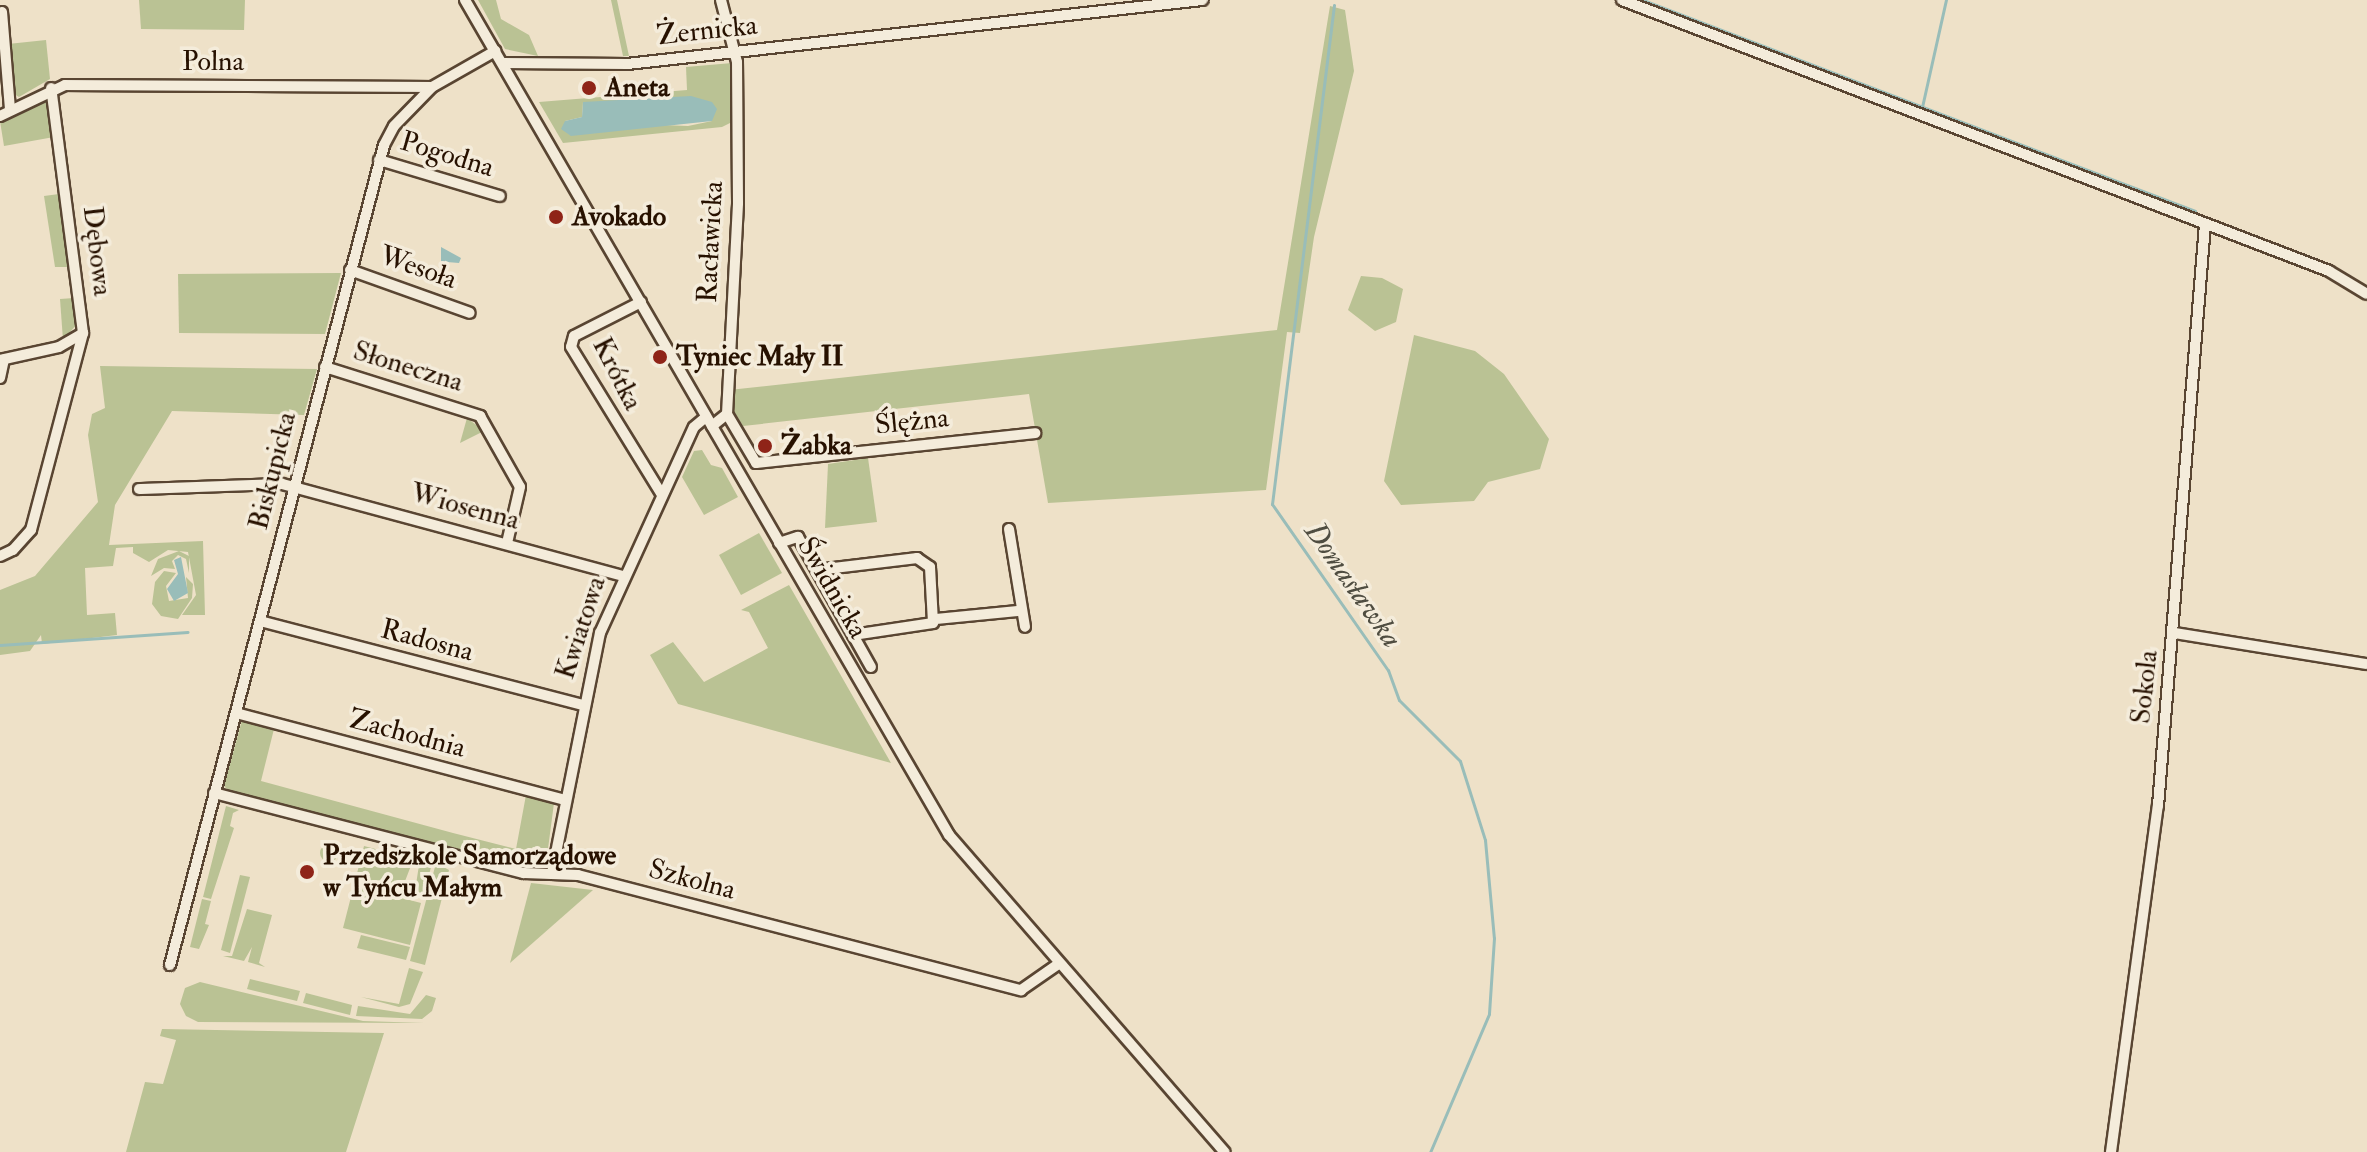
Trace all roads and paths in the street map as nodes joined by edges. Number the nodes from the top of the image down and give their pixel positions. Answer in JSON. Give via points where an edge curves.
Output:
{"nodes":[{"id":1,"x":465,"y":0,"type":"edge"},
{"id":2,"x":721,"y":0,"type":"edge"},
{"id":3,"x":1202,"y":0,"type":"edge"},
{"id":4,"x":1622,"y":0,"type":"edge"},
{"id":5,"x":2,"y":12,"type":"dead end"},
{"id":6,"x":495,"y":51,"type":"junction"},
{"id":7,"x":732,"y":53,"type":"junction"},
{"id":8,"x":503,"y":63,"type":"junction"},
{"id":9,"x":432,"y":87,"type":"junction"},
{"id":10,"x":51,"y":88,"type":"junction"},
{"id":11,"x":10,"y":109,"type":"junction"},
{"id":12,"x":0,"y":116,"type":"edge"},
{"id":13,"x":379,"y":160,"type":"junction"},
{"id":14,"x":500,"y":196,"type":"dead end"},
{"id":15,"x":2205,"y":224,"type":"junction"},
{"id":16,"x":350,"y":270,"type":"junction"},
{"id":17,"x":2367,"y":294,"type":"edge"},
{"id":18,"x":641,"y":302,"type":"junction"},
{"id":19,"x":470,"y":313,"type":"dead end"},
{"id":20,"x":83,"y":333,"type":"junction"},
{"id":21,"x":2,"y":360,"type":"edge"},
{"id":22,"x":325,"y":367,"type":"junction"},
{"id":23,"x":0,"y":378,"type":"edge"},
{"id":24,"x":727,"y":414,"type":"junction"},
{"id":25,"x":709,"y":421,"type":"junction"},
{"id":26,"x":1035,"y":433,"type":"dead end"},
{"id":27,"x":294,"y":486,"type":"junction"},
{"id":28,"x":139,"y":489,"type":"dead end"},
{"id":29,"x":662,"y":495,"type":"junction"},
{"id":30,"x":1009,"y":529,"type":"dead end"},
{"id":31,"x":507,"y":543,"type":"junction"},
{"id":32,"x":779,"y":543,"type":"junction"},
{"id":33,"x":0,"y":556,"type":"edge"},
{"id":34,"x":817,"y":570,"type":"junction"},
{"id":35,"x":623,"y":576,"type":"junction"},
{"id":36,"x":1018,"y":611,"type":"junction"},
{"id":37,"x":936,"y":619,"type":"junction"},
{"id":38,"x":260,"y":621,"type":"junction"},
{"id":39,"x":1025,"y":627,"type":"dead end"},
{"id":40,"x":2175,"y":633,"type":"junction"},
{"id":41,"x":853,"y":635,"type":"junction"},
{"id":42,"x":2367,"y":664,"type":"edge"},
{"id":43,"x":871,"y":667,"type":"dead end"},
{"id":44,"x":583,"y":705,"type":"junction"},
{"id":45,"x":236,"y":713,"type":"junction"},
{"id":46,"x":214,"y":793,"type":"junction"},
{"id":47,"x":565,"y":800,"type":"junction"},
{"id":48,"x":552,"y":873,"type":"junction"},
{"id":49,"x":172,"y":959,"type":"dead end"},
{"id":50,"x":1057,"y":965,"type":"junction"},
{"id":51,"x":1225,"y":1152,"type":"edge"},
{"id":52,"x":2111,"y":1152,"type":"edge"}],
"edges":[{"from":1,"to":6,"type":"street","name":"Świdnicka"},
{"from":2,"to":7,"type":"street","name":"Racławicka"},
{"from":3,"to":7,"type":"street","name":"Żernicka"},
{"from":4,"to":15,"type":"street"},
{"from":5,"to":11,"type":"street"},
{"from":6,"to":8,"type":"street","name":"Świdnicka"},
{"from":6,"to":9,"type":"street","name":"Biskupicka"},
{"from":7,"to":8,"type":"street","name":"Żernicka","via":[[627,64]]},
{"from":7,"to":24,"type":"street","name":"Racławicka","via":[[738,84],[738,203]]},
{"from":8,"to":18,"type":"street","name":"Świdnicka"},
{"from":9,"to":10,"type":"street","name":"Polna"},
{"from":9,"to":13,"type":"street","name":"Biskupicka","via":[[394,126]]},
{"from":10,"to":11,"type":"street","name":"Polna"},
{"from":10,"to":20,"type":"street","name":"Dębowa"},
{"from":11,"to":12,"type":"street","name":"Polna"},
{"from":13,"to":14,"type":"street","name":"Pogodna"},
{"from":13,"to":16,"type":"street","name":"Biskupicka"},
{"from":15,"to":17,"type":"street","via":[[2329,271]]},
{"from":15,"to":40,"type":"street","name":"Sokola"},
{"from":16,"to":19,"type":"street","name":"Wesoła"},
{"from":16,"to":22,"type":"street","name":"Biskupicka"},
{"from":18,"to":25,"type":"street","name":"Świdnicka"},
{"from":18,"to":29,"type":"street","name":"Krótka","via":[[574,336],[571,347]]},
{"from":20,"to":21,"type":"street","name":"Dębowa","via":[[59,347]]},
{"from":20,"to":33,"type":"street","via":[[31,530]]},
{"from":21,"to":23,"type":"street"},
{"from":22,"to":27,"type":"street","name":"Biskupicka"},
{"from":22,"to":31,"type":"street","name":"Słoneczna","via":[[480,416],[520,487]]},
{"from":24,"to":25,"type":"street"},
{"from":24,"to":26,"type":"street","name":"Ślężna","via":[[756,463]]},
{"from":25,"to":29,"type":"street","name":"Kwiatowa","via":[[694,427]]},
{"from":25,"to":32,"type":"street","name":"Świdnicka"},
{"from":27,"to":28,"type":"street","name":"Wiosenna"},
{"from":27,"to":31,"type":"street","name":"Wiosenna"},
{"from":27,"to":38,"type":"street","name":"Biskupicka"},
{"from":29,"to":35,"type":"street","name":"Kwiatowa"},
{"from":30,"to":36,"type":"street"},
{"from":31,"to":35,"type":"street","name":"Wiosenna"},
{"from":32,"to":34,"type":"street","via":[[798,537]]},
{"from":32,"to":50,"type":"street","name":"Świdnicka","via":[[949,835]]},
{"from":34,"to":37,"type":"street","via":[[922,558],[930,567]]},
{"from":34,"to":41,"type":"street"},
{"from":35,"to":44,"type":"street","name":"Kwiatowa","via":[[600,633]]},
{"from":36,"to":37,"type":"street"},
{"from":36,"to":39,"type":"street"},
{"from":37,"to":41,"type":"street","via":[[924,628]]},
{"from":38,"to":44,"type":"street","name":"Radosna"},
{"from":38,"to":45,"type":"street","name":"Biskupicka"},
{"from":40,"to":42,"type":"street"},
{"from":40,"to":52,"type":"street","name":"Sokola","via":[[2144,933]]},
{"from":41,"to":43,"type":"street"},
{"from":44,"to":47,"type":"street","name":"Kwiatowa"},
{"from":45,"to":46,"type":"street","name":"Biskupicka"},
{"from":45,"to":47,"type":"street","name":"Zachodnia"},
{"from":46,"to":48,"type":"street","name":"Szkolna","via":[[524,873]]},
{"from":46,"to":49,"type":"street","name":"Biskupicka"},
{"from":47,"to":48,"type":"street","name":"Kwiatowa"},
{"from":48,"to":50,"type":"street","name":"Szkolna","via":[[1021,990]]},
{"from":50,"to":51,"type":"street","name":"Świdnicka"}]}
